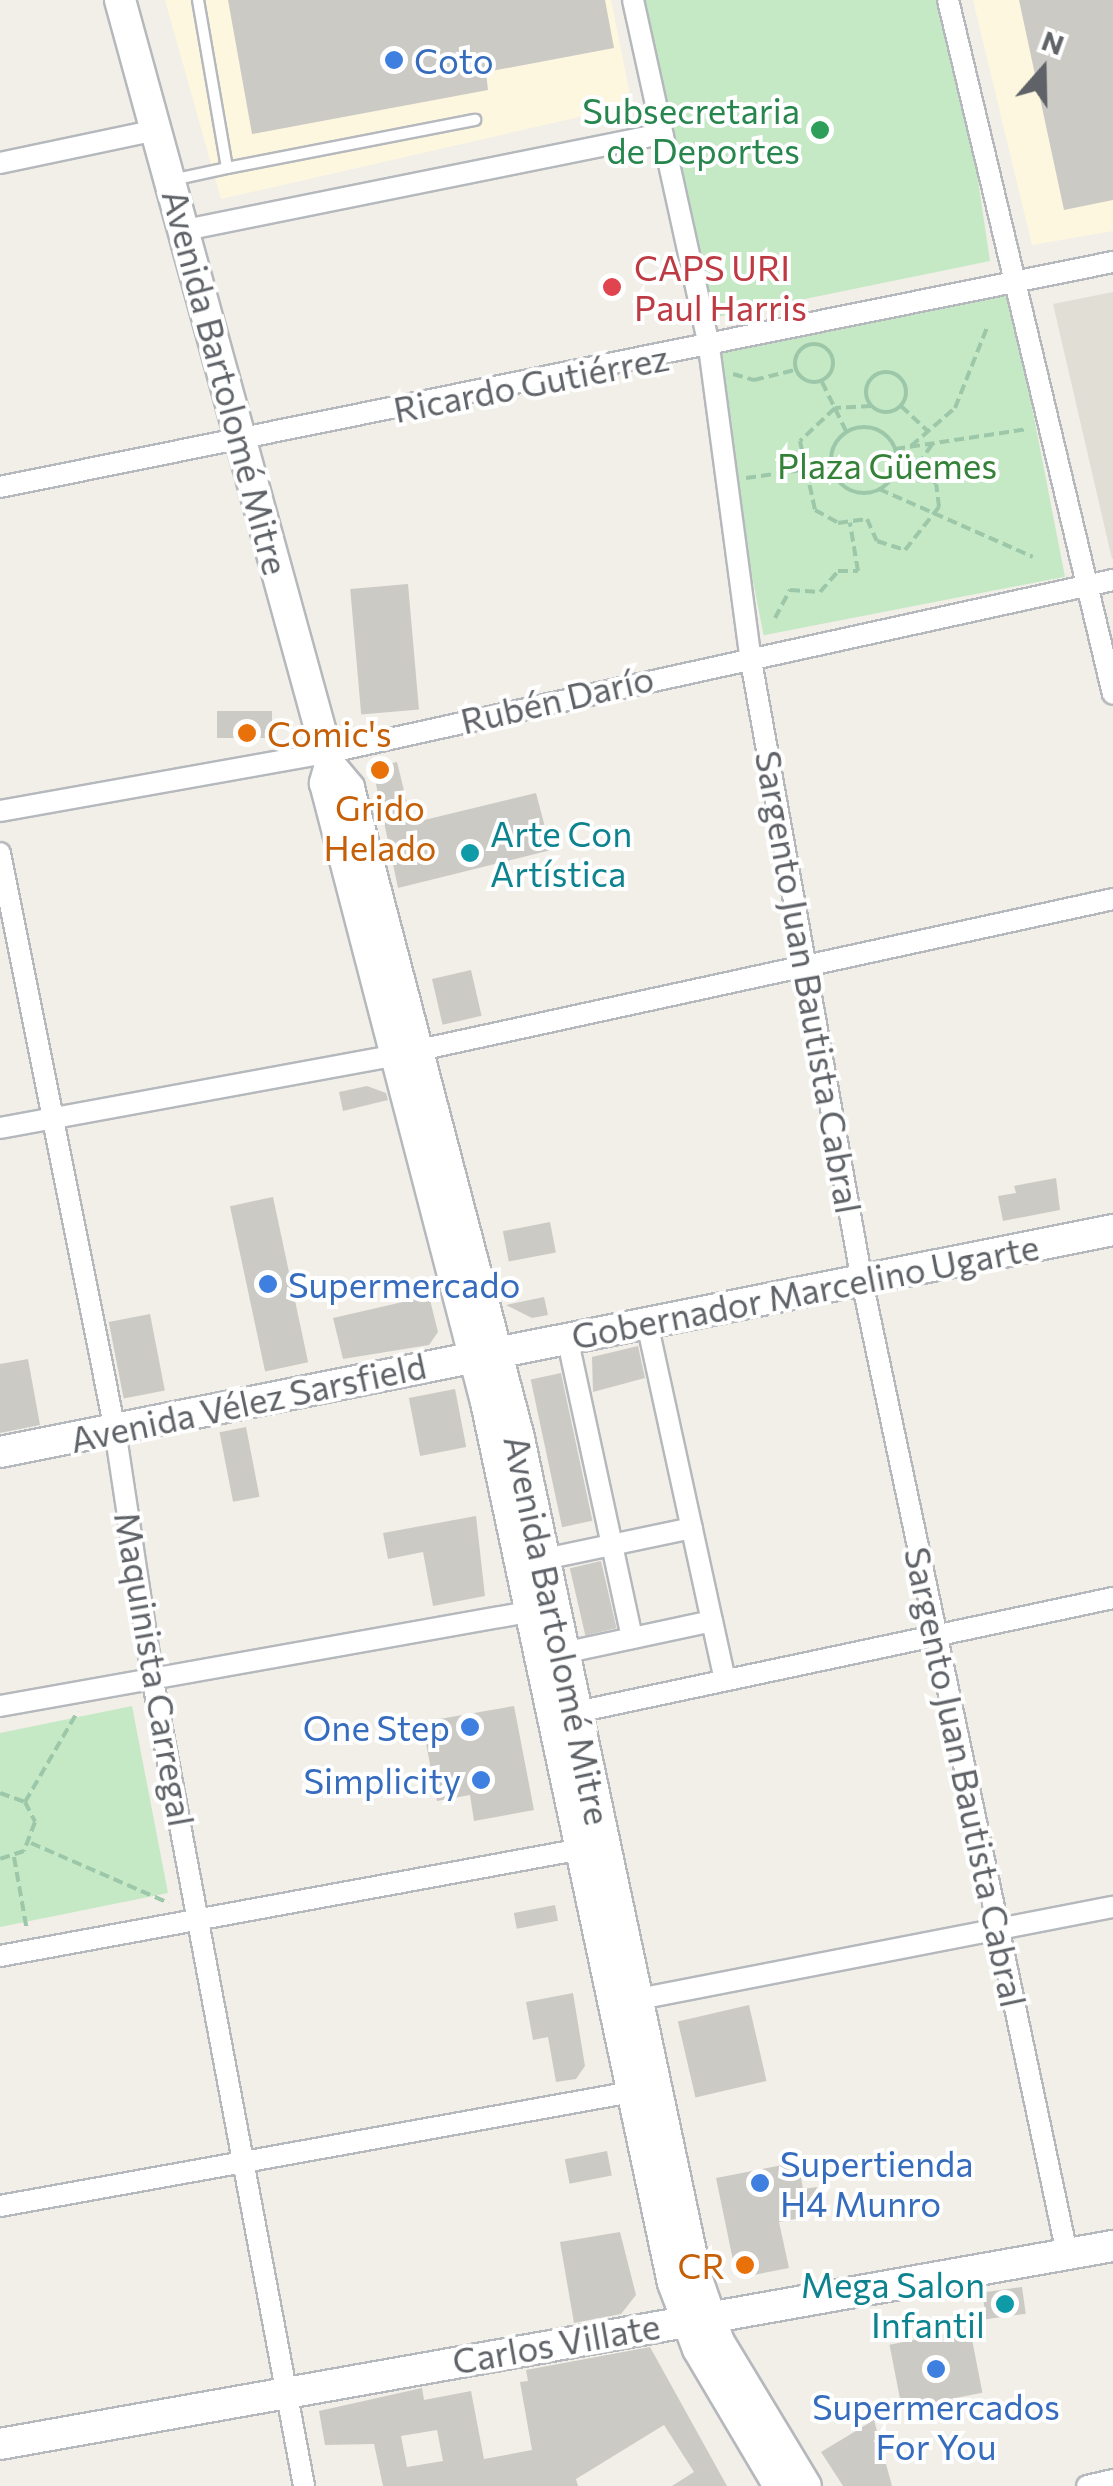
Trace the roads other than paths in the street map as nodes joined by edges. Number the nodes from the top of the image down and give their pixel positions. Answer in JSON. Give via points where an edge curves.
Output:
{"nodes":[{"id":1,"x":120,"y":0,"type":"edge"},
{"id":2,"x":198,"y":0,"type":"edge"},
{"id":3,"x":633,"y":0,"type":"edge"},
{"id":4,"x":948,"y":0,"type":"edge"},
{"id":5,"x":475,"y":120,"type":"dead end"},
{"id":6,"x":157,"y":130,"type":"junction"},
{"id":7,"x":662,"y":134,"type":"junction"},
{"id":8,"x":0,"y":163,"type":"edge"},
{"id":9,"x":227,"y":168,"type":"junction"},
{"id":10,"x":172,"y":180,"type":"junction"},
{"id":11,"x":185,"y":230,"type":"junction"},
{"id":12,"x":1113,"y":262,"type":"edge"},
{"id":13,"x":1012,"y":284,"type":"junction"},
{"id":14,"x":709,"y":347,"type":"junction"},
{"id":15,"x":242,"y":442,"type":"junction"},
{"id":16,"x":0,"y":487,"type":"edge"},
{"id":17,"x":1113,"y":580,"type":"edge"},
{"id":18,"x":1091,"y":584,"type":"junction"},
{"id":19,"x":750,"y":655,"type":"junction"},
{"id":20,"x":1113,"y":694,"type":"edge"},
{"id":21,"x":328,"y":759,"type":"junction"},
{"id":22,"x":0,"y":811,"type":"edge"},
{"id":23,"x":0,"y":853,"type":"edge"},
{"id":24,"x":1113,"y":900,"type":"edge"},
{"id":25,"x":806,"y":964,"type":"junction"},
{"id":26,"x":404,"y":1053,"type":"junction"},
{"id":27,"x":48,"y":1118,"type":"junction"},
{"id":28,"x":0,"y":1128,"type":"edge"},
{"id":29,"x":1113,"y":1230,"type":"edge"},
{"id":30,"x":862,"y":1281,"type":"junction"},
{"id":31,"x":647,"y":1322,"type":"junction"},
{"id":32,"x":567,"y":1337,"type":"junction"},
{"id":33,"x":485,"y":1353,"type":"junction"},
{"id":34,"x":114,"y":1430,"type":"junction"},
{"id":35,"x":0,"y":1452,"type":"edge"},
{"id":36,"x":692,"y":1528,"type":"junction"},
{"id":37,"x":612,"y":1546,"type":"junction"},
{"id":38,"x":545,"y":1559,"type":"junction"},
{"id":39,"x":1113,"y":1598,"type":"edge"},
{"id":40,"x":544,"y":1609,"type":"junction"},
{"id":41,"x":712,"y":1621,"type":"junction"},
{"id":42,"x":936,"y":1637,"type":"junction"},
{"id":43,"x":632,"y":1638,"type":"junction"},
{"id":44,"x":563,"y":1653,"type":"junction"},
{"id":45,"x":152,"y":1676,"type":"junction"},
{"id":46,"x":725,"y":1680,"type":"junction"},
{"id":47,"x":0,"y":1706,"type":"edge"},
{"id":48,"x":577,"y":1712,"type":"junction"},
{"id":49,"x":593,"y":1847,"type":"junction"},
{"id":50,"x":1113,"y":1906,"type":"edge"},
{"id":51,"x":199,"y":1916,"type":"junction"},
{"id":52,"x":999,"y":1931,"type":"junction"},
{"id":53,"x":0,"y":1956,"type":"edge"},
{"id":54,"x":639,"y":1999,"type":"junction"},
{"id":55,"x":645,"y":2090,"type":"junction"},
{"id":56,"x":244,"y":2162,"type":"junction"},
{"id":57,"x":0,"y":2206,"type":"edge"},
{"id":58,"x":1113,"y":2246,"type":"edge"},
{"id":59,"x":1067,"y":2254,"type":"junction"},
{"id":60,"x":697,"y":2318,"type":"junction"},
{"id":61,"x":286,"y":2389,"type":"junction"},
{"id":62,"x":0,"y":2444,"type":"edge"},
{"id":63,"x":1113,"y":2480,"type":"edge"},
{"id":64,"x":304,"y":2486,"type":"edge"},
{"id":65,"x":779,"y":2486,"type":"edge"},
{"id":66,"x":806,"y":2486,"type":"edge"},
{"id":67,"x":1087,"y":2486,"type":"edge"}],
"edges":[{"from":1,"to":6,"type":"main road","name":"Avenida Bartolomé Mitre"},
{"from":2,"to":9,"type":"lane"},
{"from":3,"to":7,"type":"street","name":"Sargento Juan Bautista Cabral"},
{"from":4,"to":13,"type":"street"},
{"from":5,"to":9,"type":"lane"},
{"from":6,"to":8,"type":"street"},
{"from":6,"to":10,"type":"main road","name":"Avenida Bartolomé Mitre"},
{"from":7,"to":11,"type":"street"},
{"from":7,"to":14,"type":"street","name":"Sargento Juan Bautista Cabral"},
{"from":9,"to":10,"type":"lane"},
{"from":10,"to":11,"type":"main road","name":"Avenida Bartolomé Mitre"},
{"from":11,"to":15,"type":"main road","name":"Avenida Bartolomé Mitre"},
{"from":12,"to":13,"type":"street","name":"Ricardo Gutiérrez"},
{"from":13,"to":14,"type":"street","name":"Ricardo Gutiérrez"},
{"from":13,"to":18,"type":"street"},
{"from":14,"to":15,"type":"street","name":"Ricardo Gutiérrez"},
{"from":14,"to":19,"type":"street","name":"Sargento Juan Bautista Cabral"},
{"from":15,"to":16,"type":"street","name":"Ricardo Gutiérrez"},
{"from":15,"to":21,"type":"main road","name":"Avenida Bartolomé Mitre"},
{"from":17,"to":18,"type":"street","name":"Rubén Darío"},
{"from":18,"to":19,"type":"street","name":"Rubén Darío"},
{"from":18,"to":20,"type":"street"},
{"from":19,"to":21,"type":"street","name":"Rubén Darío"},
{"from":19,"to":25,"type":"street","name":"Sargento Juan Bautista Cabral"},
{"from":21,"to":22,"type":"street","name":"Rubén Darío"},
{"from":21,"to":26,"type":"main road","name":"Avenida Bartolomé Mitre","via":[[349,788]]},
{"from":23,"to":27,"type":"street","name":"Maquinista Carregal"},
{"from":24,"to":25,"type":"street"},
{"from":25,"to":26,"type":"street"},
{"from":25,"to":30,"type":"street","name":"Sargento Juan Bautista Cabral"},
{"from":26,"to":27,"type":"street"},
{"from":26,"to":33,"type":"main road","name":"Avenida Bartolomé Mitre"},
{"from":27,"to":28,"type":"street"},
{"from":27,"to":34,"type":"street","name":"Maquinista Carregal"},
{"from":29,"to":30,"type":"main road","name":"Gobernador Marcelino Ugarte"},
{"from":30,"to":31,"type":"main road","name":"Gobernador Marcelino Ugarte"},
{"from":30,"to":42,"type":"street","name":"Sargento Juan Bautista Cabral"},
{"from":31,"to":32,"type":"main road","name":"Gobernador Marcelino Ugarte"},
{"from":31,"to":36,"type":"street"},
{"from":32,"to":33,"type":"main road","name":"Gobernador Marcelino Ugarte"},
{"from":32,"to":37,"type":"street"},
{"from":33,"to":34,"type":"main road","name":"Avenida Vélez Sarsfield"},
{"from":33,"to":38,"type":"main road","name":"Avenida Bartolomé Mitre"},
{"from":33,"to":40,"type":"main road","name":"Avenida Bartolomé Mitre"},
{"from":34,"to":35,"type":"main road","name":"Avenida Vélez Sarsfield"},
{"from":34,"to":45,"type":"street","name":"Maquinista Carregal"},
{"from":36,"to":37,"type":"street"},
{"from":36,"to":41,"type":"street"},
{"from":37,"to":38,"type":"street"},
{"from":37,"to":43,"type":"street"},
{"from":38,"to":40,"type":"main road","name":"Avenida Bartolomé Mitre"},
{"from":39,"to":42,"type":"street"},
{"from":40,"to":44,"type":"main road","name":"Avenida Bartolomé Mitre"},
{"from":40,"to":45,"type":"street"},
{"from":40,"to":49,"type":"main road","name":"Avenida Bartolomé Mitre"},
{"from":41,"to":43,"type":"street"},
{"from":41,"to":46,"type":"street"},
{"from":42,"to":46,"type":"street"},
{"from":42,"to":52,"type":"street","name":"Sargento Juan Bautista Cabral"},
{"from":43,"to":44,"type":"street"},
{"from":44,"to":48,"type":"main road","name":"Avenida Bartolomé Mitre"},
{"from":45,"to":47,"type":"street"},
{"from":45,"to":51,"type":"street","name":"Maquinista Carregal"},
{"from":46,"to":48,"type":"street"},
{"from":48,"to":49,"type":"main road","name":"Avenida Bartolomé Mitre"},
{"from":49,"to":51,"type":"street"},
{"from":49,"to":54,"type":"main road","name":"Avenida Bartolomé Mitre"},
{"from":49,"to":55,"type":"main road","name":"Avenida Bartolomé Mitre"},
{"from":50,"to":52,"type":"street"},
{"from":51,"to":53,"type":"street"},
{"from":51,"to":56,"type":"street","name":"Maquinista Carregal"},
{"from":52,"to":54,"type":"street"},
{"from":52,"to":59,"type":"street","name":"Sargento Juan Bautista Cabral"},
{"from":54,"to":55,"type":"main road","name":"Avenida Bartolomé Mitre"},
{"from":55,"to":56,"type":"street"},
{"from":55,"to":60,"type":"main road","name":"Avenida Bartolomé Mitre"},
{"from":56,"to":57,"type":"street"},
{"from":56,"to":61,"type":"street","name":"Maquinista Carregal"},
{"from":58,"to":59,"type":"main road","name":"Carlos Villate"},
{"from":59,"to":60,"type":"main road","name":"Carlos Villate"},
{"from":60,"to":61,"type":"main road","name":"Carlos Villate"},
{"from":60,"to":65,"type":"main road","name":"Avenida Bartolomé Mitre"},
{"from":60,"to":66,"type":"main road","name":"Avenida Bartolomé Mitre"},
{"from":61,"to":62,"type":"main road","name":"Carlos Villate"},
{"from":61,"to":64,"type":"street","name":"Maquinista Carregal"},
{"from":63,"to":67,"type":"street"}]}
